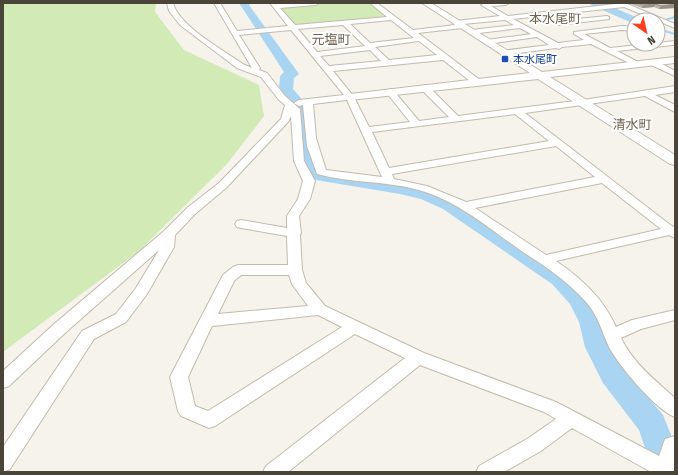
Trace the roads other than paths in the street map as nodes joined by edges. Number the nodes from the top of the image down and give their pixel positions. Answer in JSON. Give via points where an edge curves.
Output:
{"nodes":[{"id":1,"x":170,"y":3,"type":"edge"},
{"id":2,"x":217,"y":3,"type":"edge"},
{"id":3,"x":316,"y":3,"type":"edge"},
{"id":4,"x":373,"y":3,"type":"edge"},
{"id":5,"x":426,"y":3,"type":"edge"},
{"id":6,"x":506,"y":3,"type":"edge"},
{"id":7,"x":482,"y":4,"type":"edge"},
{"id":8,"x":622,"y":4,"type":"edge"},
{"id":9,"x":274,"y":5,"type":"edge"},
{"id":10,"x":587,"y":9,"type":"junction"},
{"id":11,"x":641,"y":12,"type":"edge"},
{"id":12,"x":539,"y":14,"type":"junction"},
{"id":13,"x":506,"y":17,"type":"junction"},
{"id":14,"x":670,"y":17,"type":"dead end"},
{"id":15,"x":392,"y":18,"type":"junction"},
{"id":16,"x":607,"y":18,"type":"junction"},
{"id":17,"x":666,"y":18,"type":"edge"},
{"id":18,"x":344,"y":23,"type":"junction"},
{"id":19,"x":558,"y":23,"type":"junction"},
{"id":20,"x":459,"y":24,"type":"junction"},
{"id":21,"x":522,"y":26,"type":"junction"},
{"id":22,"x":626,"y":26,"type":"edge"},
{"id":23,"x":292,"y":27,"type":"junction"},
{"id":24,"x":626,"y":28,"type":"edge"},
{"id":25,"x":412,"y":32,"type":"junction"},
{"id":26,"x":471,"y":32,"type":"junction"},
{"id":27,"x":234,"y":33,"type":"junction"},
{"id":28,"x":576,"y":33,"type":"junction"},
{"id":29,"x":626,"y":35,"type":"edge"},
{"id":30,"x":540,"y":36,"type":"junction"},
{"id":31,"x":422,"y":40,"type":"junction"},
{"id":32,"x":591,"y":40,"type":"junction"},
{"id":33,"x":487,"y":42,"type":"junction"},
{"id":34,"x":674,"y":44,"type":"edge"},
{"id":35,"x":370,"y":46,"type":"junction"},
{"id":36,"x":559,"y":47,"type":"junction"},
{"id":37,"x":609,"y":50,"type":"junction"},
{"id":38,"x":504,"y":53,"type":"junction"},
{"id":39,"x":316,"y":54,"type":"junction"},
{"id":40,"x":445,"y":57,"type":"junction"},
{"id":41,"x":675,"y":60,"type":"edge"},
{"id":42,"x":652,"y":62,"type":"junction"},
{"id":43,"x":388,"y":63,"type":"junction"},
{"id":44,"x":636,"y":64,"type":"junction"},
{"id":45,"x":328,"y":69,"type":"junction"},
{"id":46,"x":255,"y":72,"type":"junction"},
{"id":47,"x":675,"y":74,"type":"edge"},
{"id":48,"x":540,"y":75,"type":"junction"},
{"id":49,"x":477,"y":82,"type":"junction"},
{"id":50,"x":425,"y":88,"type":"junction"},
{"id":51,"x":675,"y":89,"type":"edge"},
{"id":52,"x":390,"y":92,"type":"junction"},
{"id":53,"x":645,"y":93,"type":"junction"},
{"id":54,"x":350,"y":97,"type":"junction"},
{"id":55,"x":308,"y":102,"type":"junction"},
{"id":56,"x":583,"y":103,"type":"junction"},
{"id":57,"x":290,"y":104,"type":"junction"},
{"id":58,"x":675,"y":109,"type":"edge"},
{"id":59,"x":517,"y":111,"type":"junction"},
{"id":60,"x":456,"y":119,"type":"junction"},
{"id":61,"x":417,"y":124,"type":"junction"},
{"id":62,"x":367,"y":130,"type":"junction"},
{"id":63,"x":557,"y":143,"type":"junction"},
{"id":64,"x":675,"y":161,"type":"edge"},
{"id":65,"x":388,"y":177,"type":"junction"},
{"id":66,"x":605,"y":179,"type":"junction"},
{"id":67,"x":465,"y":206,"type":"junction"},
{"id":68,"x":241,"y":224,"type":"dead end"},
{"id":69,"x":674,"y":232,"type":"edge"},
{"id":70,"x":295,"y":233,"type":"junction"},
{"id":71,"x":169,"y":234,"type":"junction"},
{"id":72,"x":544,"y":260,"type":"junction"},
{"id":73,"x":295,"y":270,"type":"junction"},
{"id":74,"x":320,"y":310,"type":"junction"},
{"id":75,"x":675,"y":315,"type":"edge"},
{"id":76,"x":207,"y":321,"type":"junction"},
{"id":77,"x":355,"y":326,"type":"junction"},
{"id":78,"x":612,"y":336,"type":"junction"},
{"id":79,"x":418,"y":357,"type":"junction"},
{"id":80,"x":3,"y":381,"type":"edge"},
{"id":81,"x":675,"y":409,"type":"edge"},
{"id":82,"x":571,"y":419,"type":"junction"},
{"id":83,"x":675,"y":444,"type":"edge"},
{"id":84,"x":3,"y":463,"type":"edge"},
{"id":85,"x":666,"y":471,"type":"edge"},
{"id":86,"x":274,"y":472,"type":"edge"},
{"id":87,"x":486,"y":472,"type":"edge"}],
"edges":[{"from":1,"to":46,"type":"street","via":[[172,11],[182,24],[240,66]]},
{"from":2,"to":27,"type":"street"},
{"from":3,"to":9,"type":"street"},
{"from":4,"to":15,"type":"street"},
{"from":5,"to":20,"type":"street"},
{"from":6,"to":7,"type":"street"},
{"from":7,"to":13,"type":"street"},
{"from":8,"to":10,"type":"street"},
{"from":8,"to":11,"type":"street"},
{"from":9,"to":23,"type":"street"},
{"from":10,"to":12,"type":"street"},
{"from":10,"to":16,"type":"street"},
{"from":12,"to":13,"type":"street"},
{"from":12,"to":19,"type":"street"},
{"from":13,"to":20,"type":"street"},
{"from":13,"to":21,"type":"street"},
{"from":14,"to":17,"type":"street"},
{"from":15,"to":18,"type":"street"},
{"from":15,"to":25,"type":"street"},
{"from":16,"to":19,"type":"street"},
{"from":16,"to":22,"type":"street"},
{"from":18,"to":23,"type":"street"},
{"from":18,"to":35,"type":"street"},
{"from":19,"to":28,"type":"street"},
{"from":20,"to":25,"type":"street"},
{"from":20,"to":26,"type":"street"},
{"from":21,"to":26,"type":"street"},
{"from":21,"to":30,"type":"street"},
{"from":23,"to":27,"type":"street"},
{"from":23,"to":39,"type":"street"},
{"from":24,"to":28,"type":"street"},
{"from":25,"to":31,"type":"street"},
{"from":26,"to":33,"type":"street"},
{"from":27,"to":46,"type":"street","via":[[256,68]]},
{"from":28,"to":32,"type":"street"},
{"from":29,"to":32,"type":"street"},
{"from":30,"to":33,"type":"street"},
{"from":30,"to":36,"type":"street"},
{"from":31,"to":35,"type":"street"},
{"from":31,"to":40,"type":"street"},
{"from":32,"to":36,"type":"street"},
{"from":32,"to":37,"type":"street"},
{"from":33,"to":38,"type":"street"},
{"from":34,"to":37,"type":"street"},
{"from":35,"to":39,"type":"street"},
{"from":35,"to":43,"type":"street"},
{"from":36,"to":38,"type":"street"},
{"from":37,"to":44,"type":"street"},
{"from":38,"to":48,"type":"street"},
{"from":39,"to":45,"type":"street"},
{"from":40,"to":43,"type":"street"},
{"from":40,"to":49,"type":"street"},
{"from":41,"to":42,"type":"street"},
{"from":42,"to":44,"type":"street"},
{"from":42,"to":47,"type":"street"},
{"from":43,"to":45,"type":"street"},
{"from":44,"to":48,"type":"street"},
{"from":45,"to":54,"type":"street"},
{"from":46,"to":57,"type":"street","via":[[270,81]]},
{"from":48,"to":49,"type":"street"},
{"from":48,"to":56,"type":"street"},
{"from":49,"to":50,"type":"street"},
{"from":50,"to":52,"type":"street"},
{"from":50,"to":60,"type":"street"},
{"from":51,"to":53,"type":"street"},
{"from":52,"to":54,"type":"street"},
{"from":52,"to":61,"type":"street"},
{"from":53,"to":56,"type":"street"},
{"from":53,"to":58,"type":"street"},
{"from":54,"to":55,"type":"street"},
{"from":54,"to":62,"type":"street"},
{"from":55,"to":57,"type":"street"},
{"from":55,"to":65,"type":"street","via":[[308,130],[321,172],[338,176]]},
{"from":56,"to":59,"type":"street"},
{"from":56,"to":64,"type":"street"},
{"from":57,"to":70,"type":"street","via":[[295,109],[299,161],[309,181],[304,199],[293,216]]},
{"from":57,"to":71,"type":"street","via":[[285,120],[223,185],[191,211]]},
{"from":59,"to":60,"type":"street"},
{"from":59,"to":63,"type":"street"},
{"from":60,"to":61,"type":"street"},
{"from":61,"to":62,"type":"street"},
{"from":62,"to":65,"type":"street"},
{"from":63,"to":65,"type":"street"},
{"from":63,"to":66,"type":"street"},
{"from":65,"to":67,"type":"street","via":[[448,197]]},
{"from":66,"to":67,"type":"street"},
{"from":66,"to":69,"type":"street"},
{"from":67,"to":72,"type":"street"},
{"from":68,"to":70,"type":"street"},
{"from":69,"to":72,"type":"street"},
{"from":70,"to":73,"type":"street"},
{"from":71,"to":80,"type":"street"},
{"from":71,"to":84,"type":"street","via":[[167,247],[142,291],[121,318],[88,335]]},
{"from":72,"to":78,"type":"street","via":[[592,299]]},
{"from":73,"to":74,"type":"street","via":[[299,284]]},
{"from":73,"to":76,"type":"street","via":[[238,270],[228,278]]},
{"from":74,"to":76,"type":"street"},
{"from":74,"to":77,"type":"street"},
{"from":75,"to":78,"type":"street","via":[[637,324]]},
{"from":76,"to":77,"type":"street","via":[[179,377],[187,411],[209,420]]},
{"from":77,"to":79,"type":"street"},
{"from":78,"to":81,"type":"street","via":[[621,354]]},
{"from":79,"to":82,"type":"street","via":[[550,408]]},
{"from":79,"to":86,"type":"street"},
{"from":82,"to":85,"type":"street"},
{"from":82,"to":87,"type":"street","via":[[534,445]]},
{"from":83,"to":85,"type":"street","via":[[672,445]]}]}
